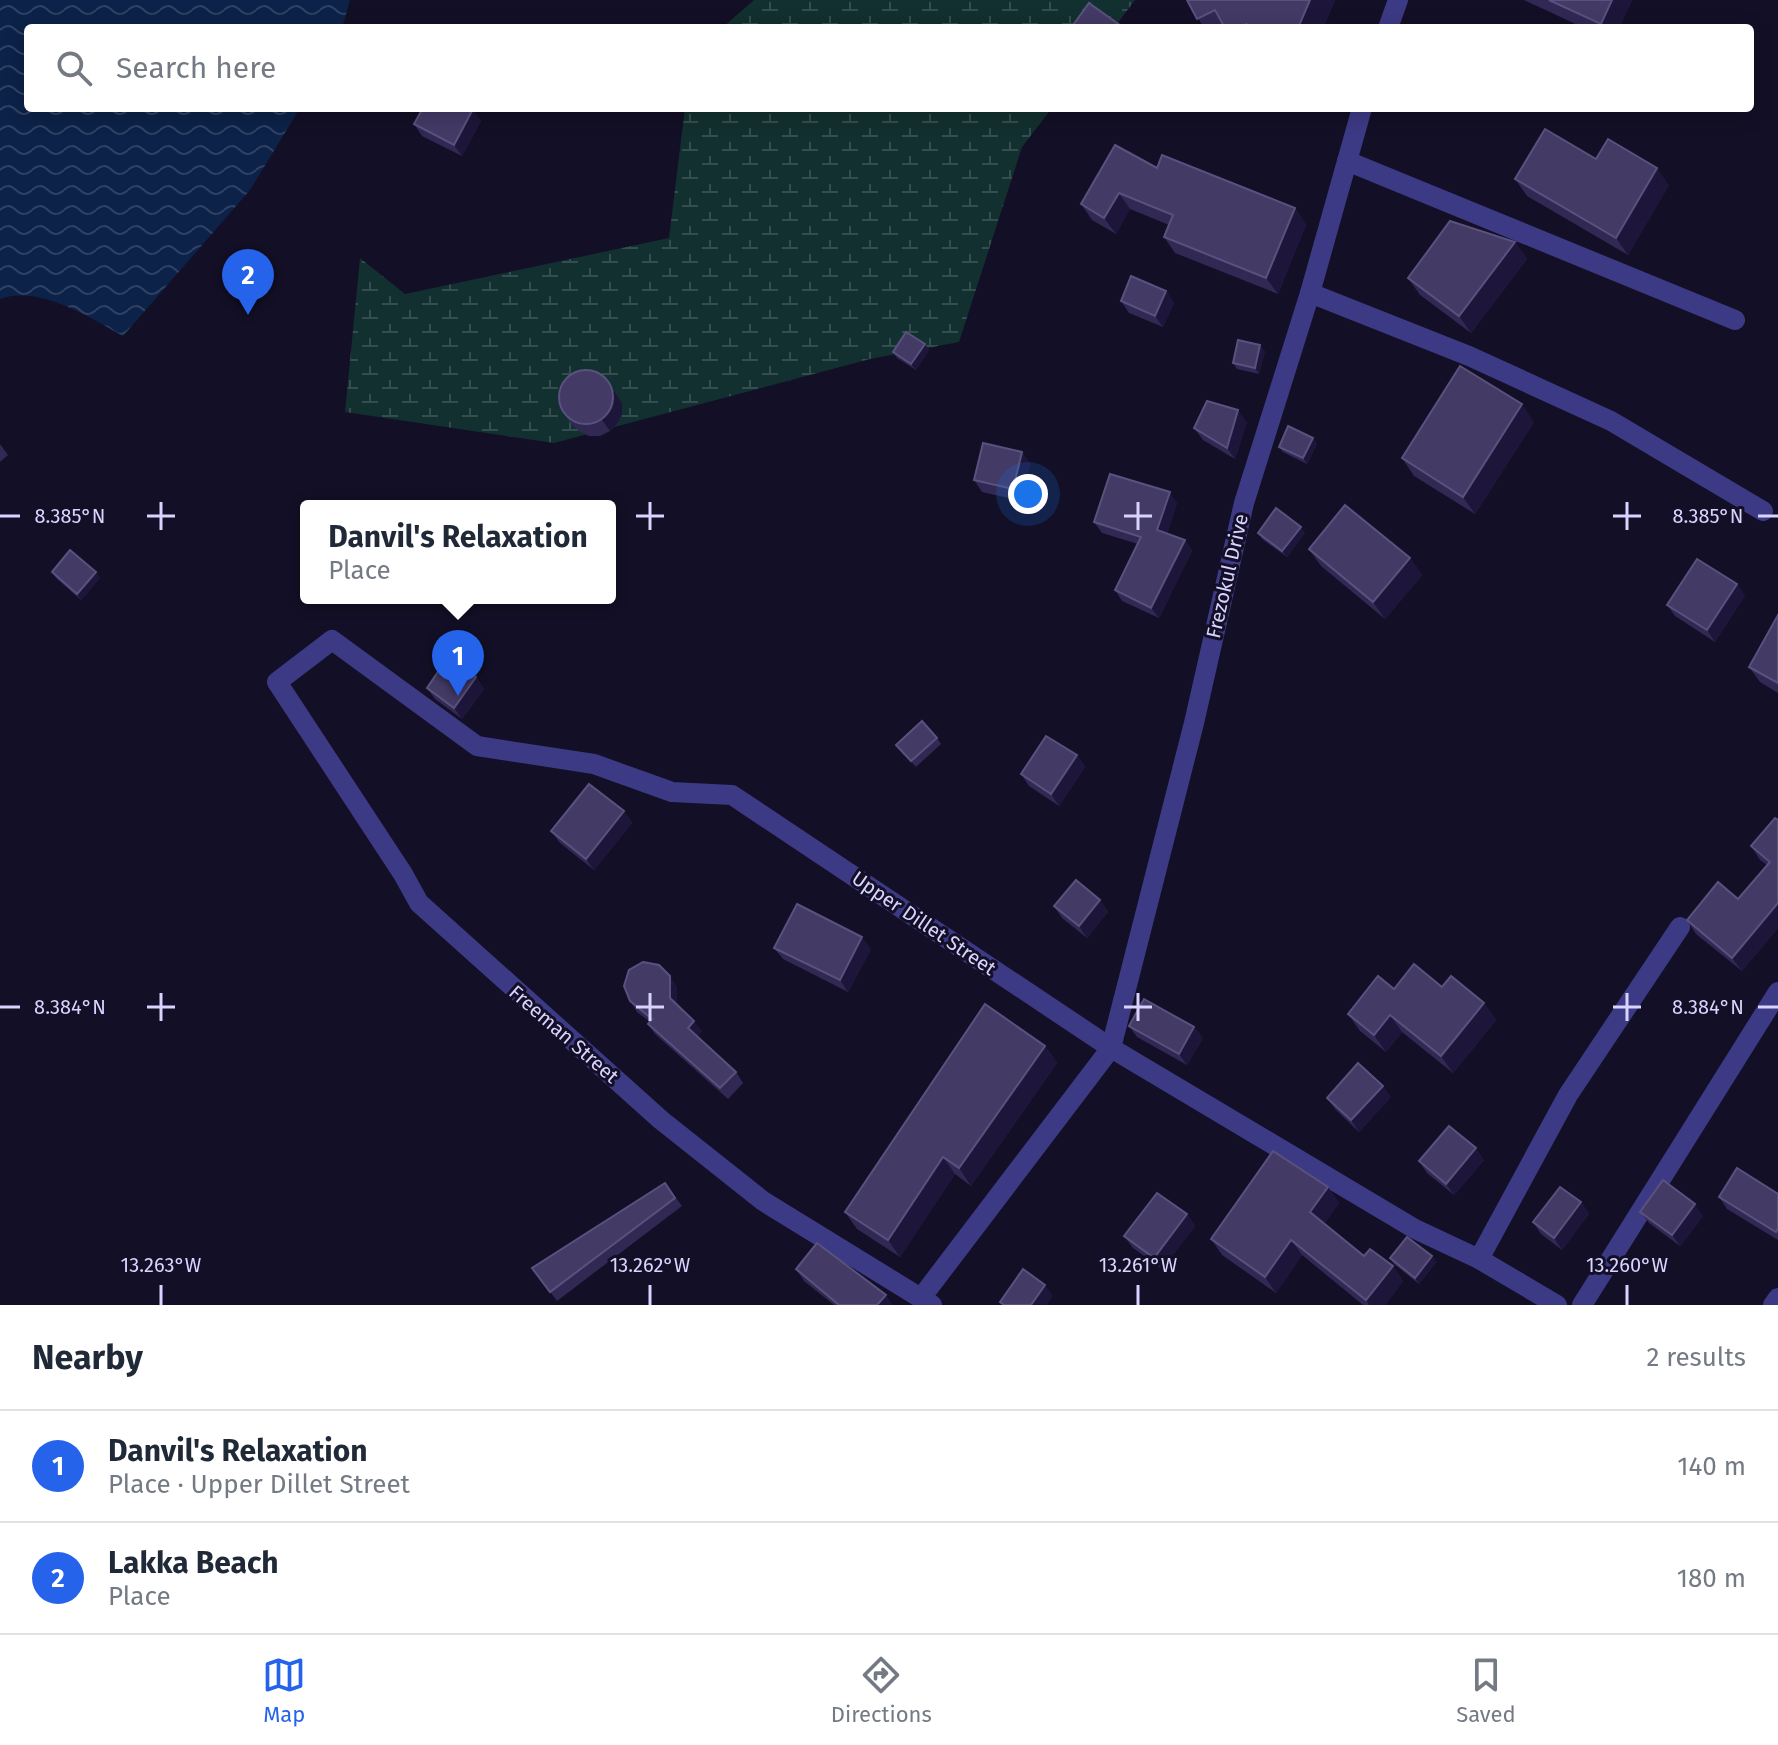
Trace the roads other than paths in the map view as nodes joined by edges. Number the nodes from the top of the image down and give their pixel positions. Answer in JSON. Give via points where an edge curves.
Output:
{"nodes":[{"id":1,"x":1398,"y":0,"type":"edge"},
{"id":2,"x":1389,"y":24,"type":"edge"},
{"id":3,"x":1361,"y":112,"type":"edge"},
{"id":4,"x":1347,"y":161,"type":"junction"},
{"id":5,"x":1310,"y":293,"type":"junction"},
{"id":6,"x":1735,"y":320,"type":"dead end"},
{"id":7,"x":1763,"y":511,"type":"dead end"},
{"id":8,"x":277,"y":682,"type":"joint"},
{"id":9,"x":1680,"y":927,"type":"dead end"},
{"id":10,"x":1778,"y":992,"type":"edge"},
{"id":11,"x":1111,"y":1048,"type":"junction"},
{"id":12,"x":1479,"y":1259,"type":"junction"},
{"id":13,"x":1778,"y":1298,"type":"edge"},
{"id":14,"x":927,"y":1302,"type":"edge"},
{"id":15,"x":1557,"y":1305,"type":"edge"},
{"id":16,"x":1582,"y":1305,"type":"edge"},
{"id":17,"x":1773,"y":1305,"type":"edge"}],
"edges":[{"from":1,"to":2,"type":"street"},
{"from":3,"to":4,"type":"street","name":"Frezokul Drive"},
{"from":4,"to":5,"type":"street","name":"Frezokul Drive"},
{"from":4,"to":6,"type":"street"},
{"from":5,"to":7,"type":"street","via":[[1469,356],[1611,421]]},
{"from":5,"to":11,"type":"street","name":"Frezokul Drive","via":[[1244,503]]},
{"from":8,"to":11,"type":"street","name":"Upper Dillet Street","via":[[332,640],[477,746],[594,764],[672,792],[732,795]]},
{"from":8,"to":14,"type":"street","name":"Freeman Street","via":[[419,903],[661,1120],[763,1201]]},
{"from":9,"to":12,"type":"street","via":[[1568,1095]]},
{"from":10,"to":16,"type":"street"},
{"from":11,"to":12,"type":"street","name":"Upper Dillet Street","via":[[1415,1229]]},
{"from":11,"to":14,"type":"street"},
{"from":12,"to":15,"type":"street","name":"Upper Dillet Street"},
{"from":13,"to":17,"type":"street"}]}
